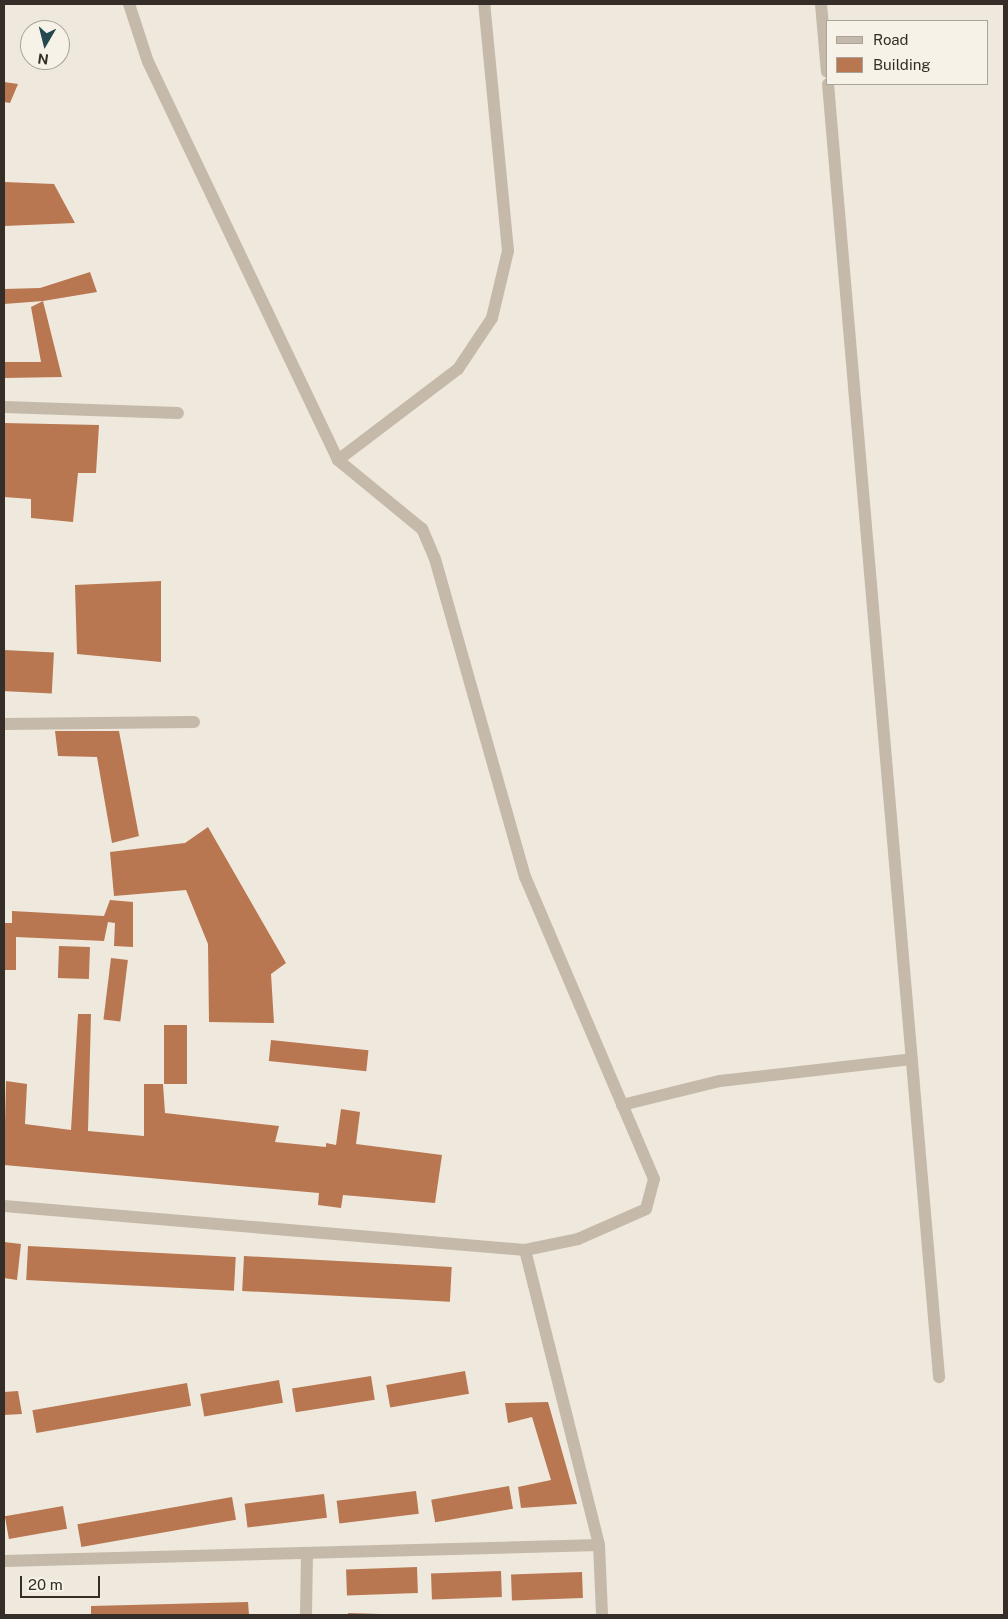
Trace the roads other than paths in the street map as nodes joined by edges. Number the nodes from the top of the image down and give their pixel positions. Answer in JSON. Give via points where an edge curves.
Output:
{"nodes":[{"id":1,"x":130,"y":4,"type":"edge"},
{"id":2,"x":484,"y":4,"type":"edge"},
{"id":3,"x":821,"y":4,"type":"edge"},
{"id":4,"x":826,"y":61,"type":"edge"},
{"id":5,"x":828,"y":85,"type":"edge"},
{"id":6,"x":4,"y":407,"type":"edge"},
{"id":7,"x":178,"y":413,"type":"dead end"},
{"id":8,"x":338,"y":460,"type":"junction"},
{"id":9,"x":194,"y":722,"type":"dead end"},
{"id":10,"x":4,"y":724,"type":"edge"},
{"id":11,"x":912,"y":1059,"type":"junction"},
{"id":12,"x":622,"y":1104,"type":"junction"},
{"id":13,"x":4,"y":1206,"type":"edge"},
{"id":14,"x":525,"y":1250,"type":"junction"},
{"id":15,"x":939,"y":1377,"type":"dead end"},
{"id":16,"x":599,"y":1545,"type":"junction"},
{"id":17,"x":307,"y":1553,"type":"junction"},
{"id":18,"x":4,"y":1561,"type":"edge"},
{"id":19,"x":306,"y":1615,"type":"edge"},
{"id":20,"x":602,"y":1615,"type":"edge"}],
"edges":[{"from":1,"to":8,"type":"street","via":[[148,62]]},
{"from":2,"to":8,"type":"street","via":[[508,251],[492,318],[458,369]]},
{"from":3,"to":4,"type":"street"},
{"from":5,"to":11,"type":"street"},
{"from":6,"to":7,"type":"street"},
{"from":8,"to":12,"type":"street","via":[[422,529],[435,560],[526,877]]},
{"from":9,"to":10,"type":"street"},
{"from":11,"to":12,"type":"street","via":[[720,1081]]},
{"from":11,"to":15,"type":"street"},
{"from":12,"to":14,"type":"street","via":[[654,1179],[646,1209],[578,1239]]},
{"from":13,"to":14,"type":"street"},
{"from":14,"to":16,"type":"street"},
{"from":16,"to":17,"type":"street"},
{"from":16,"to":20,"type":"street"},
{"from":17,"to":18,"type":"street"},
{"from":17,"to":19,"type":"street"}]}
